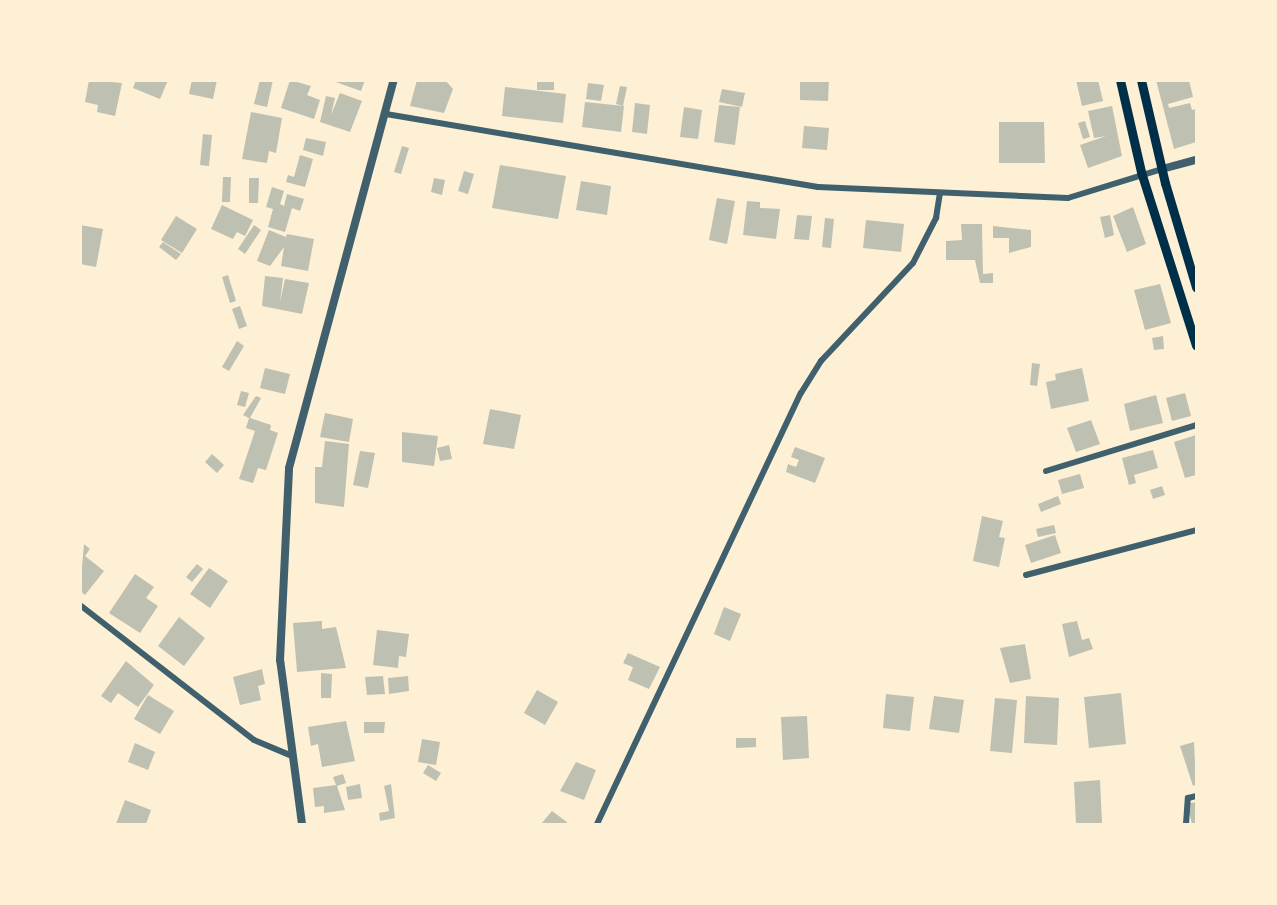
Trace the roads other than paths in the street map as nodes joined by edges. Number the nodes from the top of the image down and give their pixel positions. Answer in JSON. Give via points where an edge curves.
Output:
{"nodes":[{"id":1,"x":394,"y":80,"type":"edge"},
{"id":2,"x":1120,"y":80,"type":"edge"},
{"id":3,"x":1141,"y":80,"type":"edge"},
{"id":4,"x":386,"y":114,"type":"junction"},
{"id":5,"x":1196,"y":160,"type":"edge"},
{"id":6,"x":1163,"y":169,"type":"junction"},
{"id":7,"x":1141,"y":172,"type":"junction"},
{"id":8,"x":940,"y":193,"type":"junction"},
{"id":9,"x":1196,"y":287,"type":"edge"},
{"id":10,"x":1196,"y":345,"type":"edge"},
{"id":11,"x":1196,"y":425,"type":"edge"},
{"id":12,"x":1046,"y":471,"type":"dead end"},
{"id":13,"x":1196,"y":530,"type":"edge"},
{"id":14,"x":1026,"y":575,"type":"dead end"},
{"id":15,"x":80,"y":606,"type":"edge"},
{"id":16,"x":292,"y":756,"type":"junction"},
{"id":17,"x":1196,"y":796,"type":"edge"},
{"id":18,"x":302,"y":824,"type":"edge"},
{"id":19,"x":597,"y":824,"type":"edge"},
{"id":20,"x":1186,"y":824,"type":"edge"}],
"edges":[{"from":1,"to":4,"type":"street"},
{"from":2,"to":7,"type":"main road"},
{"from":3,"to":6,"type":"main road"},
{"from":4,"to":8,"type":"street","via":[[818,187]]},
{"from":4,"to":16,"type":"street","via":[[289,468],[280,660]]},
{"from":5,"to":6,"type":"street"},
{"from":6,"to":7,"type":"street"},
{"from":6,"to":9,"type":"main road"},
{"from":7,"to":8,"type":"street","via":[[1068,198]]},
{"from":7,"to":10,"type":"main road"},
{"from":8,"to":19,"type":"street","via":[[936,218],[913,263],[821,361],[801,393]]},
{"from":11,"to":12,"type":"street"},
{"from":13,"to":14,"type":"street"},
{"from":15,"to":16,"type":"street","via":[[254,740]]},
{"from":16,"to":18,"type":"street"},
{"from":17,"to":20,"type":"street","via":[[1188,798]]}]}
